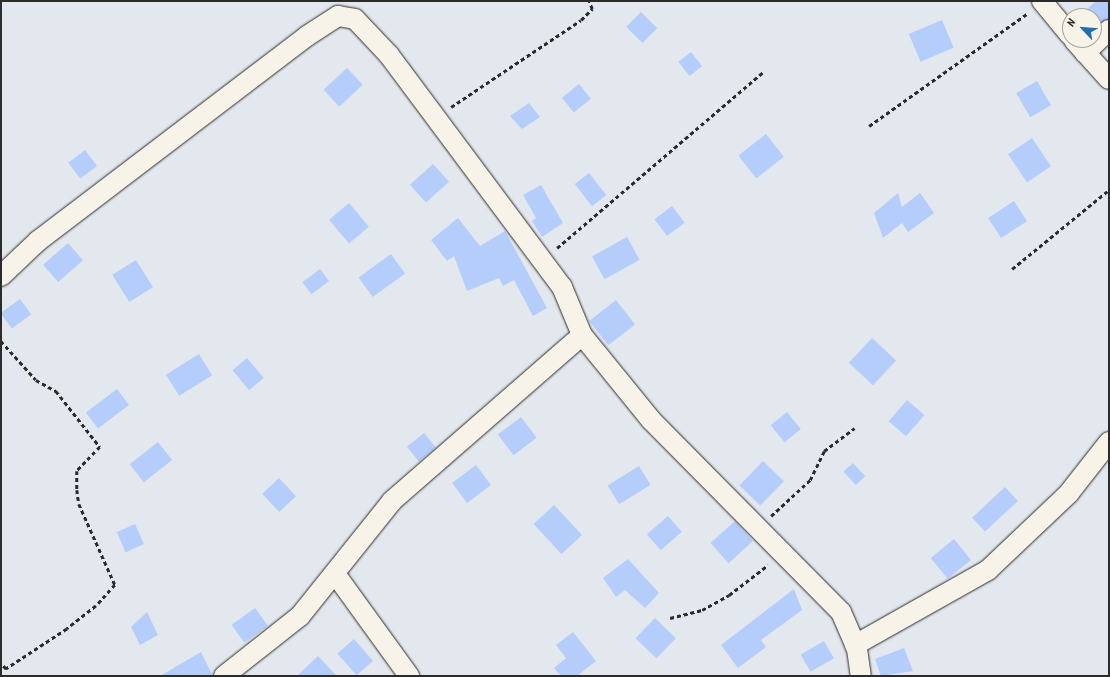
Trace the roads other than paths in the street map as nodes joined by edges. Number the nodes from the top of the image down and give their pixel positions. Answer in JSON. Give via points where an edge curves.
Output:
{"nodes":[{"id":1,"x":1042,"y":2,"type":"edge"},
{"id":2,"x":1062,"y":26,"type":"edge"},
{"id":3,"x":1081,"y":48,"type":"edge"},
{"id":4,"x":1109,"y":79,"type":"edge"},
{"id":5,"x":1,"y":276,"type":"edge"},
{"id":6,"x":582,"y":335,"type":"junction"},
{"id":7,"x":1109,"y":442,"type":"edge"},
{"id":8,"x":336,"y":576,"type":"junction"},
{"id":9,"x":855,"y":645,"type":"junction"},
{"id":10,"x":224,"y":676,"type":"edge"},
{"id":11,"x":409,"y":676,"type":"edge"},
{"id":12,"x":860,"y":676,"type":"edge"}],
"edges":[{"from":1,"to":2,"type":"street"},
{"from":3,"to":4,"type":"street"},
{"from":5,"to":6,"type":"street","via":[[38,241],[338,16],[355,19],[389,55],[562,287]]},
{"from":6,"to":8,"type":"street","via":[[392,501]]},
{"from":6,"to":9,"type":"street","via":[[651,420],[841,612]]},
{"from":7,"to":9,"type":"street","via":[[1069,492],[988,570]]},
{"from":8,"to":10,"type":"street","via":[[300,616]]},
{"from":8,"to":11,"type":"street"},
{"from":9,"to":12,"type":"street"}]}
